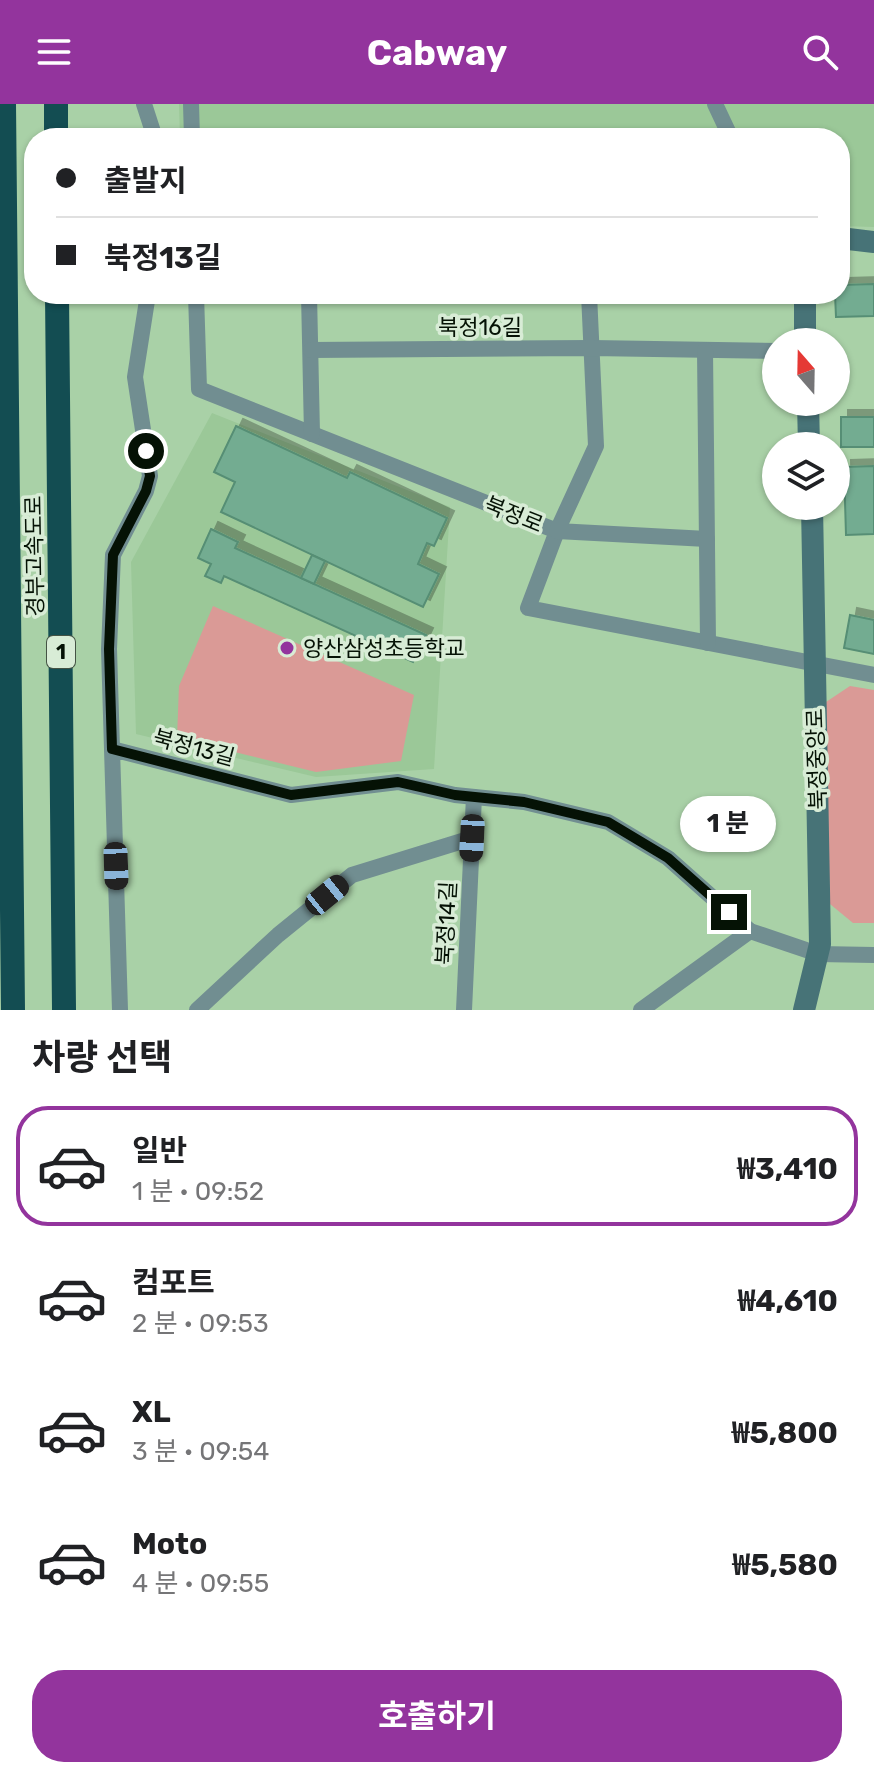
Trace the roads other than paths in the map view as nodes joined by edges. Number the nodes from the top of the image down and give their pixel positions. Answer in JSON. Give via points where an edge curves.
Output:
{"nodes":[{"id":1,"x":4,"y":104,"type":"edge"},
{"id":2,"x":56,"y":104,"type":"edge"},
{"id":3,"x":144,"y":104,"type":"edge"},
{"id":4,"x":191,"y":104,"type":"edge"},
{"id":5,"x":715,"y":104,"type":"edge"},
{"id":6,"x":56,"y":128,"type":"edge"},
{"id":7,"x":152,"y":128,"type":"edge"},
{"id":8,"x":192,"y":128,"type":"edge"},
{"id":9,"x":726,"y":128,"type":"edge"},
{"id":10,"x":850,"y":239,"type":"edge"},
{"id":11,"x":874,"y":242,"type":"edge"},
{"id":12,"x":57,"y":304,"type":"edge"},
{"id":13,"x":146,"y":304,"type":"edge"},
{"id":14,"x":196,"y":304,"type":"edge"},
{"id":15,"x":309,"y":304,"type":"edge"},
{"id":16,"x":590,"y":304,"type":"edge"},
{"id":17,"x":805,"y":304,"type":"edge"},
{"id":18,"x":805,"y":328,"type":"edge"},
{"id":19,"x":592,"y":348,"type":"junction"},
{"id":20,"x":311,"y":350,"type":"junction"},
{"id":21,"x":705,"y":350,"type":"junction"},
{"id":22,"x":762,"y":351,"type":"edge"},
{"id":23,"x":312,"y":434,"type":"junction"},
{"id":24,"x":812,"y":520,"type":"edge"},
{"id":25,"x":557,"y":531,"type":"junction"},
{"id":26,"x":707,"y":539,"type":"junction"},
{"id":27,"x":708,"y":643,"type":"junction"},
{"id":28,"x":813,"y":663,"type":"junction"},
{"id":29,"x":874,"y":675,"type":"edge"},
{"id":30,"x":112,"y":749,"type":"junction"},
{"id":31,"x":474,"y":797,"type":"junction"},
{"id":32,"x":472,"y":838,"type":"junction"},
{"id":33,"x":750,"y":931,"type":"junction"},
{"id":34,"x":818,"y":954,"type":"junction"},
{"id":35,"x":874,"y":955,"type":"edge"},
{"id":36,"x":658,"y":997,"type":"junction"},
{"id":37,"x":13,"y":1010,"type":"edge"},
{"id":38,"x":64,"y":1010,"type":"edge"},
{"id":39,"x":120,"y":1010,"type":"edge"},
{"id":40,"x":197,"y":1010,"type":"edge"},
{"id":41,"x":464,"y":1010,"type":"edge"},
{"id":42,"x":641,"y":1010,"type":"edge"},
{"id":43,"x":670,"y":1010,"type":"edge"},
{"id":44,"x":804,"y":1010,"type":"edge"}],
"edges":[{"from":1,"to":37,"type":"highway","name":"경부고속도로"},
{"from":2,"to":6,"type":"highway"},
{"from":3,"to":7,"type":"street"},
{"from":4,"to":8,"type":"street"},
{"from":5,"to":9,"type":"street"},
{"from":10,"to":11,"type":"street"},
{"from":12,"to":38,"type":"highway","name":"경부고속도로","number":"1"},
{"from":13,"to":30,"type":"street","via":[[135,377],[150,476],[113,555]]},
{"from":14,"to":23,"type":"street","name":"북정로","via":[[199,389]]},
{"from":15,"to":20,"type":"street"},
{"from":16,"to":19,"type":"street"},
{"from":17,"to":18,"type":"street"},
{"from":19,"to":20,"type":"street","name":"북정16길"},
{"from":19,"to":21,"type":"street","name":"북정16길"},
{"from":19,"to":25,"type":"street","via":[[596,446]]},
{"from":20,"to":23,"type":"street"},
{"from":21,"to":22,"type":"street","name":"북정16길"},
{"from":21,"to":26,"type":"street"},
{"from":23,"to":25,"type":"street","name":"북정로"},
{"from":24,"to":28,"type":"street","name":"북정중앙로"},
{"from":25,"to":26,"type":"street"},
{"from":25,"to":27,"type":"street","name":"북정로","via":[[528,608]]},
{"from":26,"to":27,"type":"street"},
{"from":27,"to":28,"type":"street","name":"북정로"},
{"from":28,"to":29,"type":"street","name":"북정로"},
{"from":28,"to":34,"type":"street","name":"북정중앙로"},
{"from":30,"to":31,"type":"street","name":"북정13길","via":[[291,795],[398,782]]},
{"from":30,"to":39,"type":"street"},
{"from":31,"to":32,"type":"street"},
{"from":31,"to":33,"type":"street","name":"북정13길","via":[[524,802],[608,822],[668,858]]},
{"from":32,"to":40,"type":"street","via":[[352,875]]},
{"from":32,"to":41,"type":"street","name":"북정14길"},
{"from":33,"to":34,"type":"street","name":"북정13길"},
{"from":33,"to":36,"type":"street"},
{"from":34,"to":35,"type":"street","name":"북정13길"},
{"from":34,"to":44,"type":"street","name":"북정중앙로"},
{"from":36,"to":42,"type":"street"},
{"from":36,"to":43,"type":"street"}]}
